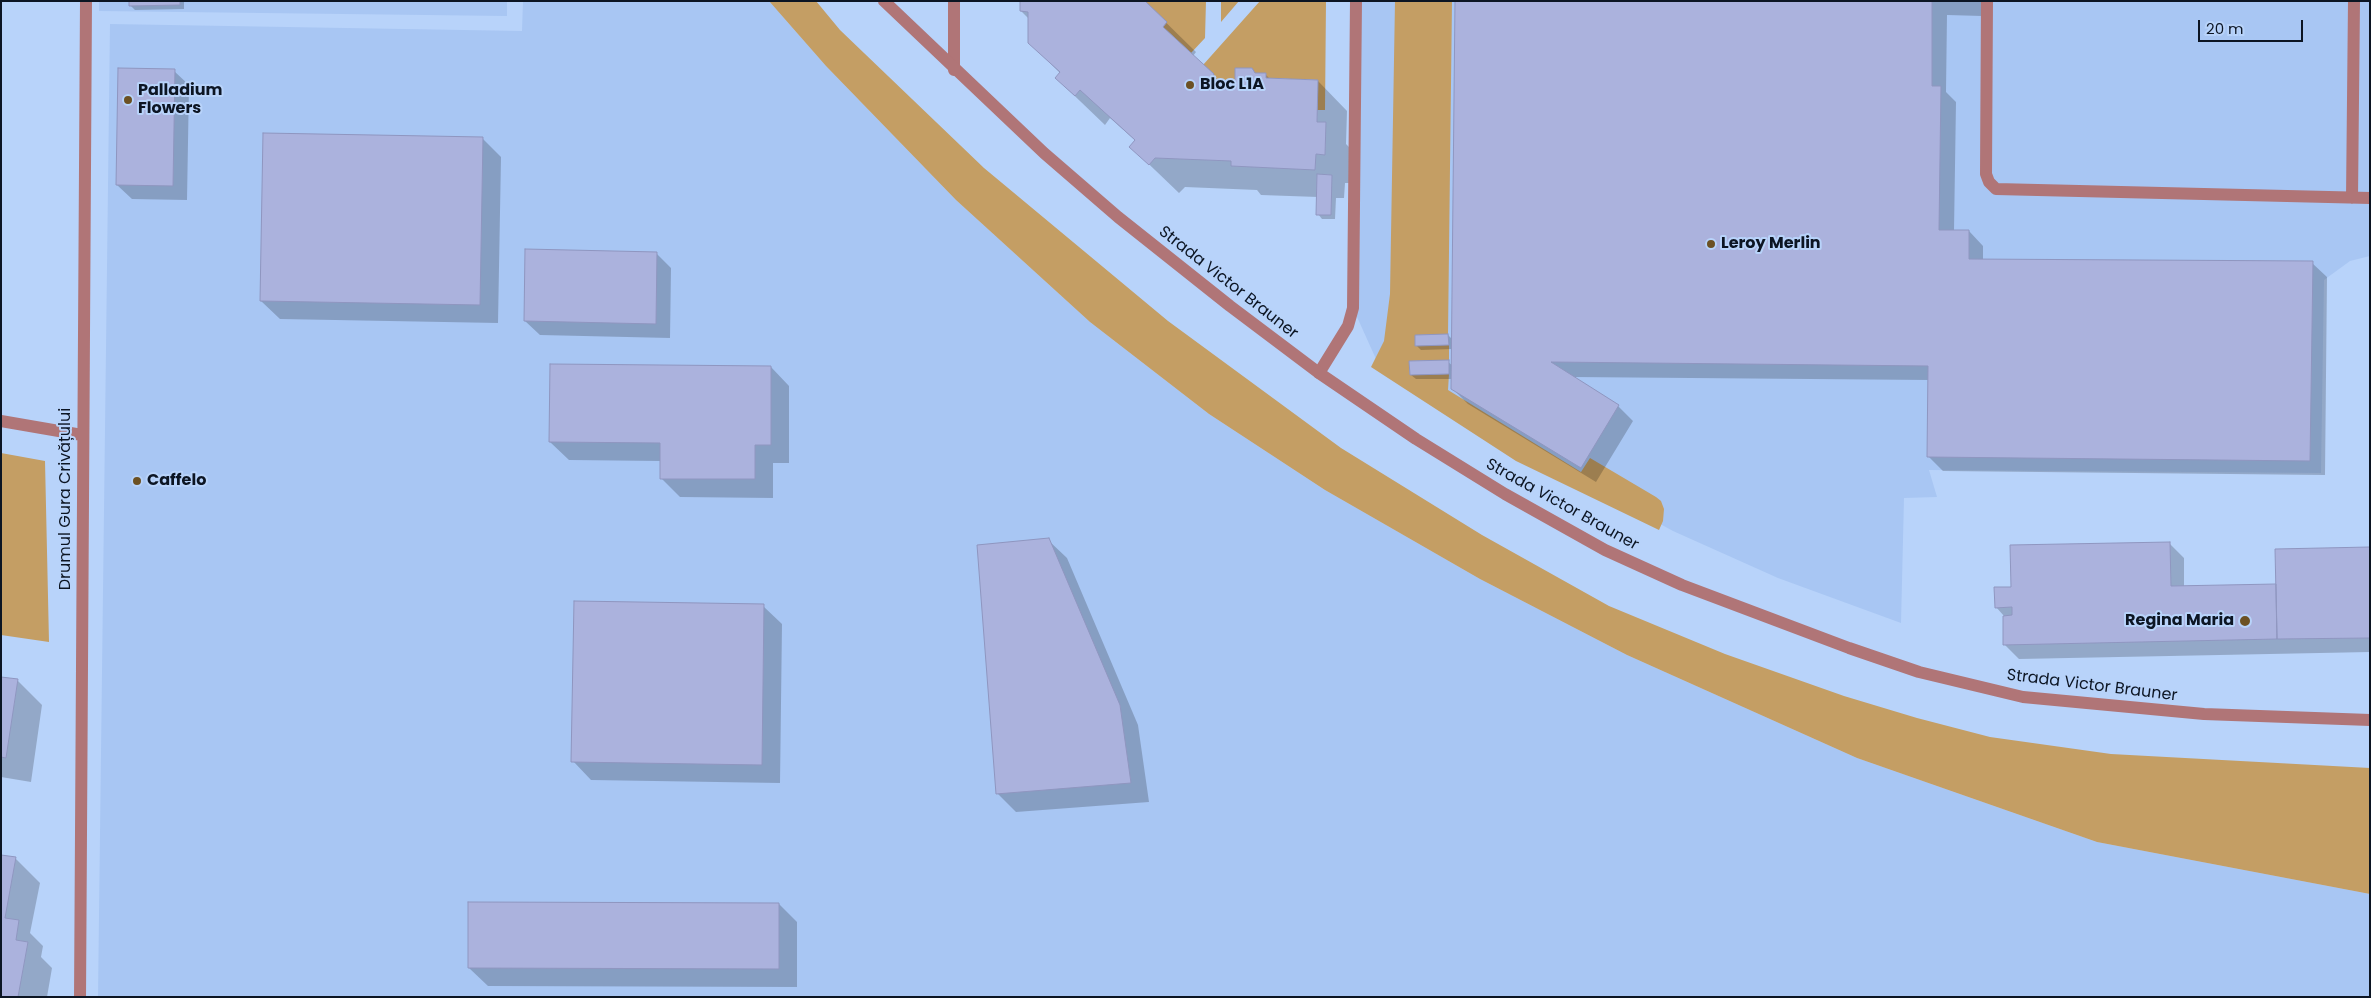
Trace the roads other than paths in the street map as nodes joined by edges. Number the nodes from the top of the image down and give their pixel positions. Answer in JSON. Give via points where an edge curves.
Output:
{"nodes":[{"id":1,"x":86,"y":1,"type":"edge"},
{"id":2,"x":884,"y":1,"type":"edge"},
{"id":3,"x":954,"y":1,"type":"edge"},
{"id":4,"x":1356,"y":1,"type":"edge"},
{"id":5,"x":1987,"y":1,"type":"edge"},
{"id":6,"x":2354,"y":1,"type":"edge"},
{"id":7,"x":954,"y":70,"type":"junction"},
{"id":8,"x":2352,"y":198,"type":"junction"},
{"id":9,"x":2370,"y":198,"type":"edge"},
{"id":10,"x":1319,"y":374,"type":"junction"},
{"id":11,"x":1,"y":421,"type":"edge"},
{"id":12,"x":82,"y":435,"type":"junction"},
{"id":13,"x":2370,"y":720,"type":"edge"},
{"id":14,"x":80,"y":997,"type":"edge"}],
"edges":[{"from":1,"to":12,"type":"street","name":"Drumul Gura Crivățului"},
{"from":2,"to":7,"type":"street","name":"Strada Victor Brauner"},
{"from":3,"to":7,"type":"street"},
{"from":4,"to":10,"type":"street","via":[[1353,308],[1348,326]]},
{"from":5,"to":8,"type":"street","via":[[1986,174],[1996,189]]},
{"from":6,"to":8,"type":"street"},
{"from":7,"to":10,"type":"street","name":"Strada Victor Brauner","via":[[1118,217]]},
{"from":8,"to":9,"type":"street"},
{"from":10,"to":13,"type":"street","name":"Strada Victor Brauner","via":[[1505,494],[1605,550],[1700,592],[1919,672],[2023,697],[2088,705],[2204,714]]},
{"from":11,"to":12,"type":"street"},
{"from":12,"to":14,"type":"street","name":"Drumul Gura Crivățului"}]}
